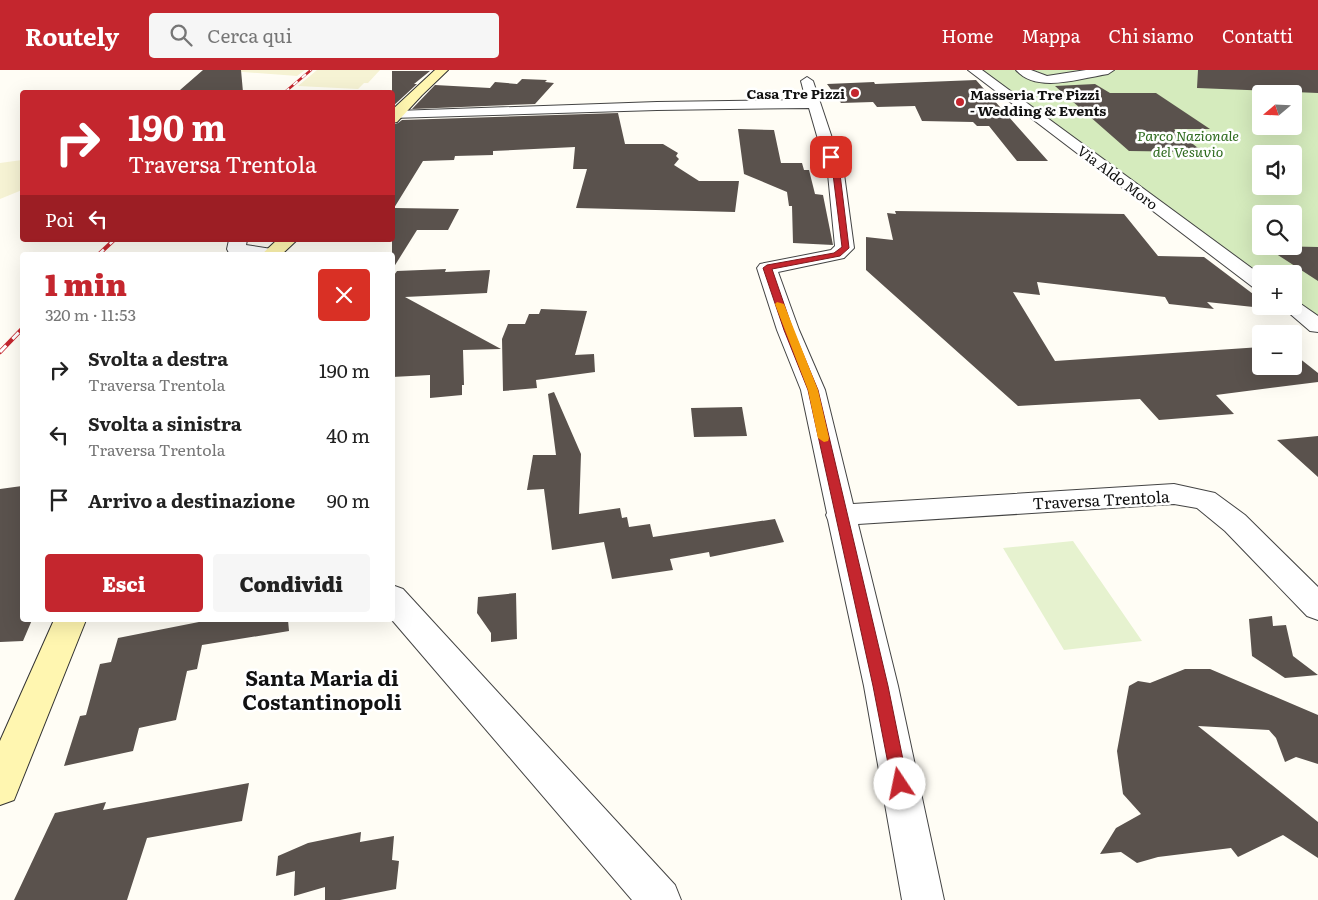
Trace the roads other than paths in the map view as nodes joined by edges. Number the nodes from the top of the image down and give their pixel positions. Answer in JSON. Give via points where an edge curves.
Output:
{"nodes":[{"id":1,"x":442,"y":70,"type":"edge"},
{"id":2,"x":974,"y":70,"type":"edge"},
{"id":3,"x":1022,"y":70,"type":"edge"},
{"id":4,"x":1108,"y":70,"type":"edge"},
{"id":5,"x":395,"y":116,"type":"edge"},
{"id":6,"x":395,"y":117,"type":"edge"},
{"id":7,"x":238,"y":242,"type":"edge"},
{"id":8,"x":286,"y":242,"type":"edge"},
{"id":9,"x":254,"y":252,"type":"edge"},
{"id":10,"x":274,"y":252,"type":"edge"},
{"id":11,"x":1252,"y":277,"type":"edge"},
{"id":12,"x":1302,"y":314,"type":"edge"},
{"id":13,"x":1318,"y":326,"type":"edge"},
{"id":14,"x":840,"y":515,"type":"junction"},
{"id":15,"x":395,"y":601,"type":"edge"},
{"id":16,"x":1318,"y":607,"type":"edge"},
{"id":17,"x":69,"y":622,"type":"edge"},
{"id":18,"x":0,"y":786,"type":"edge"},
{"id":19,"x":660,"y":900,"type":"edge"},
{"id":20,"x":923,"y":900,"type":"edge"}],
"edges":[{"from":1,"to":5,"type":"main road"},
{"from":2,"to":11,"type":"street","name":"Via Aldo Moro"},
{"from":3,"to":4,"type":"street","via":[[1047,80]]},
{"from":6,"to":14,"type":"street","via":[[657,106],[810,92],[836,174],[846,248],[837,254],[767,268],[813,390]]},
{"from":7,"to":9,"type":"street","via":[[236,249]]},
{"from":8,"to":10,"type":"main road"},
{"from":12,"to":13,"type":"street"},
{"from":14,"to":16,"type":"street","name":"Traversa Trentola","via":[[1174,494],[1205,500],[1235,523]]},
{"from":14,"to":20,"type":"street","via":[[880,686]]},
{"from":15,"to":19,"type":"street"},
{"from":17,"to":18,"type":"main road"}]}
